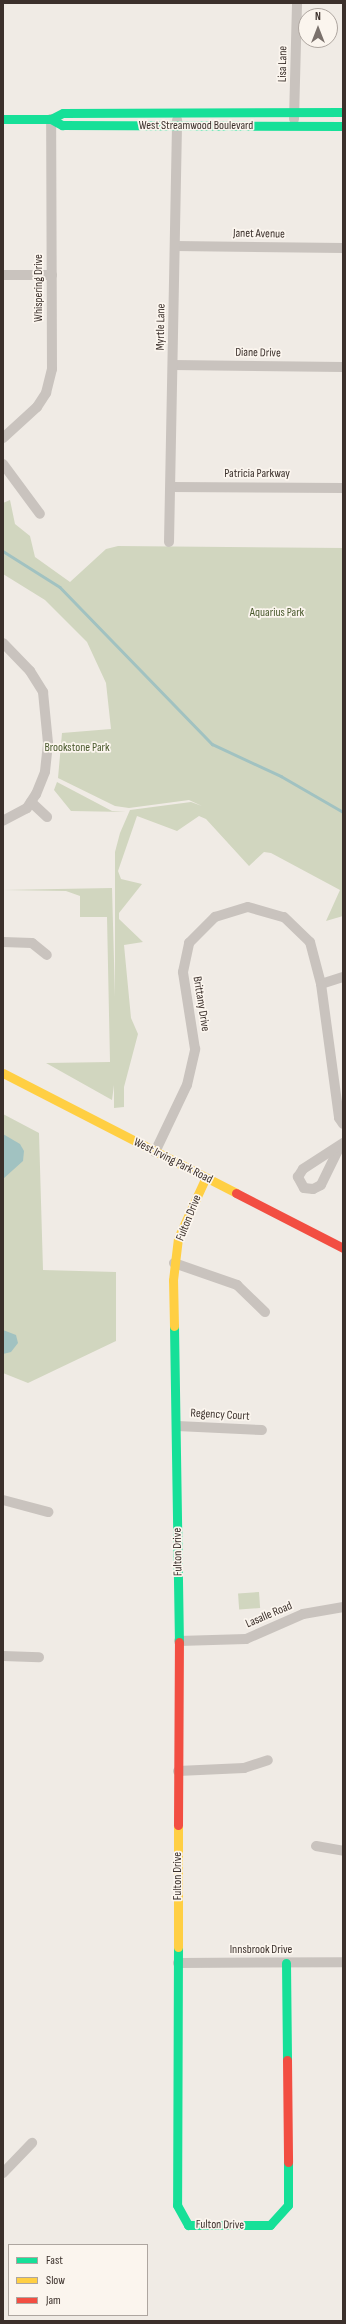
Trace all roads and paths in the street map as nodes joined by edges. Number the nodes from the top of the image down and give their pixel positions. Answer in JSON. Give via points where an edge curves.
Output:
{"nodes":[{"id":1,"x":297,"y":3,"type":"edge"},
{"id":2,"x":178,"y":112,"type":"junction"},
{"id":3,"x":294,"y":112,"type":"junction"},
{"id":4,"x":343,"y":112,"type":"edge"},
{"id":5,"x":3,"y":119,"type":"edge"},
{"id":6,"x":51,"y":119,"type":"junction"},
{"id":7,"x":177,"y":126,"type":"junction"},
{"id":8,"x":294,"y":126,"type":"junction"},
{"id":9,"x":343,"y":126,"type":"edge"},
{"id":10,"x":175,"y":246,"type":"junction"},
{"id":11,"x":343,"y":248,"type":"edge"},
{"id":12,"x":52,"y":274,"type":"junction"},
{"id":13,"x":3,"y":275,"type":"edge"},
{"id":14,"x":173,"y":365,"type":"junction"},
{"id":15,"x":343,"y":367,"type":"edge"},
{"id":16,"x":3,"y":438,"type":"edge"},
{"id":17,"x":3,"y":464,"type":"edge"},
{"id":18,"x":171,"y":487,"type":"junction"},
{"id":19,"x":343,"y":488,"type":"edge"},
{"id":20,"x":40,"y":514,"type":"dead end"},
{"id":21,"x":169,"y":542,"type":"dead end"},
{"id":22,"x":3,"y":643,"type":"edge"},
{"id":23,"x":31,"y":802,"type":"junction"},
{"id":24,"x":47,"y":817,"type":"dead end"},
{"id":25,"x":3,"y":821,"type":"edge"},
{"id":26,"x":3,"y":942,"type":"edge"},
{"id":27,"x":47,"y":955,"type":"dead end"},
{"id":28,"x":343,"y":977,"type":"edge"},
{"id":29,"x":321,"y":984,"type":"junction"},
{"id":30,"x":3,"y":1073,"type":"edge"},
{"id":31,"x":343,"y":1124,"type":"edge"},
{"id":32,"x":342,"y":1144,"type":"edge"},
{"id":33,"x":155,"y":1152,"type":"junction"},
{"id":34,"x":205,"y":1178,"type":"junction"},
{"id":35,"x":343,"y":1248,"type":"edge"},
{"id":36,"x":174,"y":1263,"type":"junction"},
{"id":37,"x":265,"y":1312,"type":"dead end"},
{"id":38,"x":177,"y":1426,"type":"junction"},
{"id":39,"x":262,"y":1430,"type":"dead end"},
{"id":40,"x":3,"y":1500,"type":"edge"},
{"id":41,"x":48,"y":1512,"type":"dead end"},
{"id":42,"x":343,"y":1607,"type":"edge"},
{"id":43,"x":179,"y":1641,"type":"junction"},
{"id":44,"x":3,"y":1656,"type":"edge"},
{"id":45,"x":39,"y":1657,"type":"dead end"},
{"id":46,"x":268,"y":1760,"type":"dead end"},
{"id":47,"x":178,"y":1771,"type":"junction"},
{"id":48,"x":316,"y":1846,"type":"dead end"},
{"id":49,"x":343,"y":1851,"type":"edge"},
{"id":50,"x":343,"y":1962,"type":"edge"},
{"id":51,"x":178,"y":1963,"type":"junction"},
{"id":52,"x":286,"y":1963,"type":"junction"},
{"id":53,"x":32,"y":2143,"type":"dead end"},
{"id":54,"x":3,"y":2173,"type":"edge"}],
"edges":[{"from":1,"to":3,"type":"street","name":"Lisa Lane"},
{"from":2,"to":3,"type":"street","name":"West Streamwood Boulevard"},
{"from":2,"to":6,"type":"street","name":"West Streamwood Boulevard","via":[[63,113]]},
{"from":2,"to":7,"type":"street","name":"Myrtle Lane"},
{"from":3,"to":4,"type":"street","name":"West Streamwood Boulevard"},
{"from":3,"to":8,"type":"street","name":"Lisa Lane"},
{"from":5,"to":6,"type":"street","name":"West Streamwood Boulevard"},
{"from":6,"to":7,"type":"street","name":"West Streamwood Boulevard","via":[[62,125]]},
{"from":6,"to":12,"type":"street","name":"Whispering Drive"},
{"from":7,"to":8,"type":"street","name":"West Streamwood Boulevard"},
{"from":7,"to":10,"type":"street","name":"Myrtle Lane"},
{"from":8,"to":9,"type":"street","name":"West Streamwood Boulevard"},
{"from":10,"to":11,"type":"street","name":"Janet Avenue"},
{"from":10,"to":14,"type":"street","name":"Myrtle Lane"},
{"from":12,"to":13,"type":"street"},
{"from":12,"to":16,"type":"street","name":"Whispering Drive","via":[[49,382],[28,417]]},
{"from":14,"to":15,"type":"street","name":"Diane Drive"},
{"from":14,"to":18,"type":"street","name":"Myrtle Lane"},
{"from":17,"to":20,"type":"street"},
{"from":18,"to":19,"type":"street","name":"Patricia Parkway"},
{"from":18,"to":21,"type":"street","name":"Myrtle Lane"},
{"from":22,"to":23,"type":"street","via":[[38,682],[46,708],[45,772]]},
{"from":23,"to":24,"type":"street"},
{"from":23,"to":25,"type":"street"},
{"from":26,"to":27,"type":"street","via":[[32,942]]},
{"from":28,"to":29,"type":"street"},
{"from":29,"to":31,"type":"street","name":"Brittany Drive","via":[[339,1118]]},
{"from":29,"to":33,"type":"street","name":"Brittany Drive","via":[[310,942],[284,917],[248,907],[221,914],[202,929],[189,943],[183,972],[195,1049],[187,1085]]},
{"from":30,"to":33,"type":"street","name":"West Irving Park Road"},
{"from":32,"to":32,"type":"street","via":[[299,1174],[304,1188],[313,1189],[321,1185]]},
{"from":33,"to":34,"type":"street","name":"West Irving Park Road"},
{"from":34,"to":35,"type":"street","name":"West Irving Park Road"},
{"from":34,"to":36,"type":"street","name":"Fulton Drive","via":[[178,1238]]},
{"from":36,"to":37,"type":"street","via":[[237,1285]]},
{"from":36,"to":38,"type":"street","name":"Fulton Drive"},
{"from":38,"to":39,"type":"street","name":"Regency Court"},
{"from":38,"to":43,"type":"street","name":"Fulton Drive"},
{"from":40,"to":41,"type":"street"},
{"from":42,"to":43,"type":"street","name":"Lasalle Road","via":[[303,1614],[246,1639]]},
{"from":43,"to":47,"type":"street","name":"Fulton Drive"},
{"from":44,"to":45,"type":"street"},
{"from":46,"to":47,"type":"street","via":[[244,1768]]},
{"from":47,"to":51,"type":"street","name":"Fulton Drive"},
{"from":48,"to":49,"type":"street"},
{"from":50,"to":52,"type":"street","name":"Innsbrook Drive"},
{"from":51,"to":52,"type":"street","name":"Innsbrook Drive"},
{"from":51,"to":52,"type":"street","name":"Fulton Drive","via":[[177,2205],[188,2225],[270,2225],[288,2205]]},
{"from":53,"to":54,"type":"street"}]}
